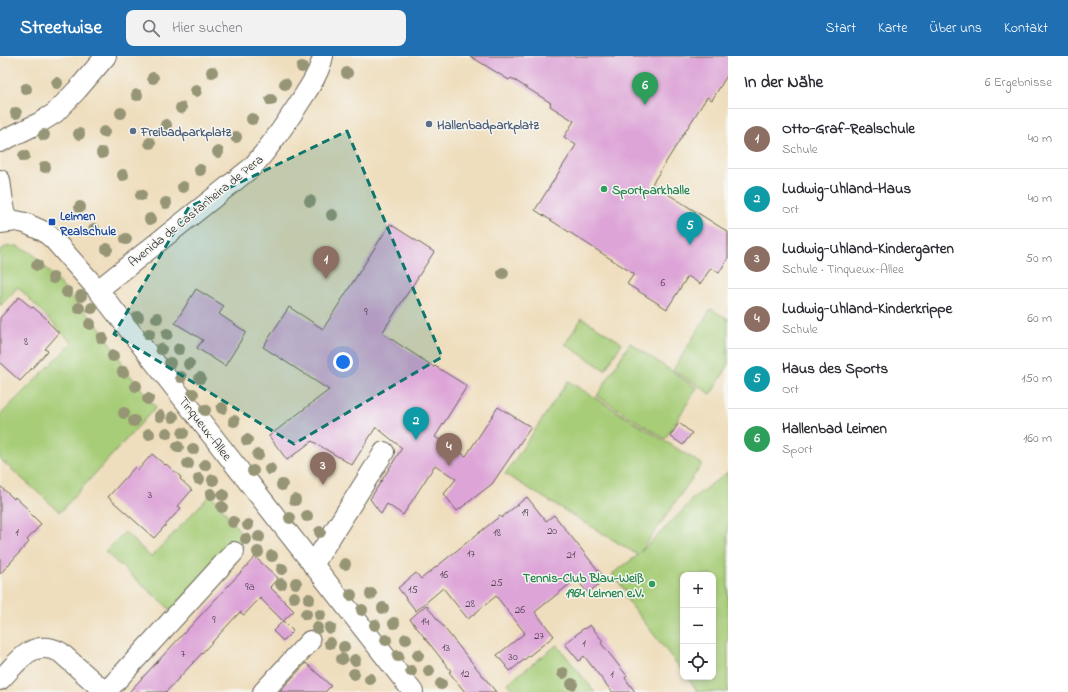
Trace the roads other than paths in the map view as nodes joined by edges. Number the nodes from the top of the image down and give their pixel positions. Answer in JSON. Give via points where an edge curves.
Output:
{"nodes":[{"id":1,"x":106,"y":56,"type":"edge"},
{"id":2,"x":323,"y":56,"type":"edge"},
{"id":3,"x":0,"y":142,"type":"edge"},
{"id":4,"x":0,"y":180,"type":"edge"},
{"id":5,"x":4,"y":223,"type":"edge"},
{"id":6,"x":98,"y":290,"type":"junction"},
{"id":7,"x":384,"y":452,"type":"dead end"},
{"id":8,"x":234,"y":552,"type":"dead end"},
{"id":9,"x":313,"y":565,"type":"junction"},
{"id":10,"x":310,"y":641,"type":"dead end"},
{"id":11,"x":0,"y":680,"type":"edge"},
{"id":12,"x":105,"y":692,"type":"edge"},
{"id":13,"x":263,"y":692,"type":"edge"},
{"id":14,"x":413,"y":692,"type":"edge"}],
"edges":[{"from":1,"to":3,"type":"street","via":[[55,113]]},
{"from":2,"to":6,"type":"street","name":"Avenida de Castanheira de Pera","via":[[311,85],[264,154],[251,168]]},
{"from":4,"to":5,"type":"street","name":"Tinqueux-Allee"},
{"from":5,"to":6,"type":"street","name":"Tinqueux-Allee","via":[[25,223],[45,232]]},
{"from":6,"to":9,"type":"street","name":"Tinqueux-Allee"},
{"from":7,"to":9,"type":"street"},
{"from":8,"to":12,"type":"street"},
{"from":9,"to":14,"type":"street","name":"Tinqueux-Allee"},
{"from":10,"to":13,"type":"street"},
{"from":11,"to":12,"type":"street","via":[[27,652],[38,648],[50,648],[60,652]]}]}
